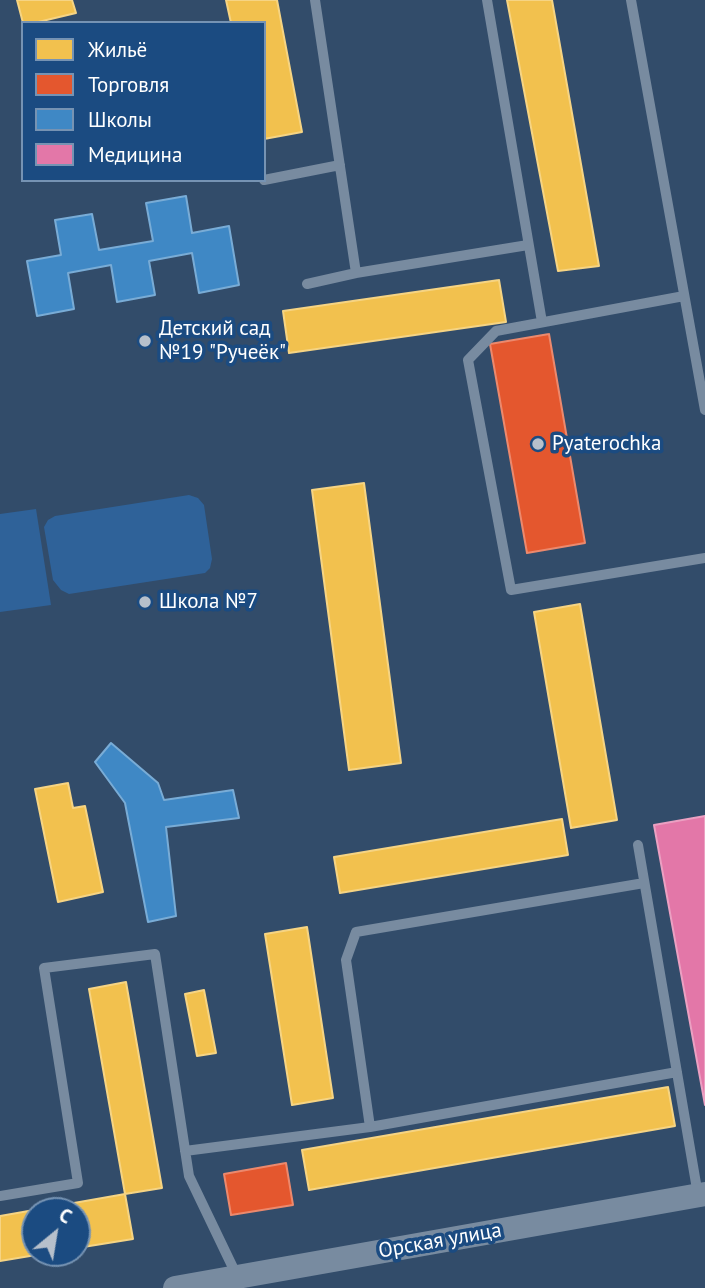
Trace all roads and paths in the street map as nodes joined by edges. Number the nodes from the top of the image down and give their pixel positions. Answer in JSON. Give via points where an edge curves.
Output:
{"nodes":[{"id":1,"x":315,"y":0,"type":"edge"},
{"id":2,"x":486,"y":0,"type":"edge"},
{"id":3,"x":631,"y":0,"type":"edge"},
{"id":4,"x":340,"y":165,"type":"junction"},
{"id":5,"x":266,"y":180,"type":"edge"},
{"id":6,"x":528,"y":245,"type":"junction"},
{"id":7,"x":356,"y":273,"type":"junction"},
{"id":8,"x":307,"y":284,"type":"dead end"},
{"id":9,"x":684,"y":296,"type":"junction"},
{"id":10,"x":542,"y":322,"type":"junction"},
{"id":11,"x":705,"y":410,"type":"edge"},
{"id":12,"x":705,"y":558,"type":"edge"},
{"id":13,"x":638,"y":845,"type":"dead end"},
{"id":14,"x":644,"y":883,"type":"junction"},
{"id":15,"x":677,"y":1072,"type":"junction"},
{"id":16,"x":370,"y":1127,"type":"junction"},
{"id":17,"x":185,"y":1151,"type":"junction"},
{"id":18,"x":702,"y":1195,"type":"edge"},
{"id":19,"x":0,"y":1196,"type":"edge"},
{"id":20,"x":238,"y":1278,"type":"junction"},
{"id":21,"x":175,"y":1288,"type":"edge"}],
"edges":[{"from":1,"to":4,"type":"lane"},
{"from":2,"to":6,"type":"lane"},
{"from":3,"to":9,"type":"lane"},
{"from":4,"to":5,"type":"lane"},
{"from":4,"to":7,"type":"lane"},
{"from":6,"to":7,"type":"lane"},
{"from":6,"to":10,"type":"lane"},
{"from":7,"to":8,"type":"lane"},
{"from":9,"to":10,"type":"lane"},
{"from":9,"to":11,"type":"lane"},
{"from":10,"to":12,"type":"lane","via":[[496,331],[468,360],[511,590]]},
{"from":13,"to":14,"type":"lane"},
{"from":14,"to":15,"type":"lane"},
{"from":14,"to":16,"type":"lane","via":[[356,932],[346,960]]},
{"from":15,"to":16,"type":"lane"},
{"from":15,"to":18,"type":"lane"},
{"from":16,"to":17,"type":"lane"},
{"from":17,"to":19,"type":"lane","via":[[155,954],[44,968],[78,1184]]},
{"from":17,"to":20,"type":"lane","via":[[189,1176]]},
{"from":18,"to":20,"type":"street","name":"Орская улица"},
{"from":20,"to":21,"type":"street","name":"Орская улица"}]}
